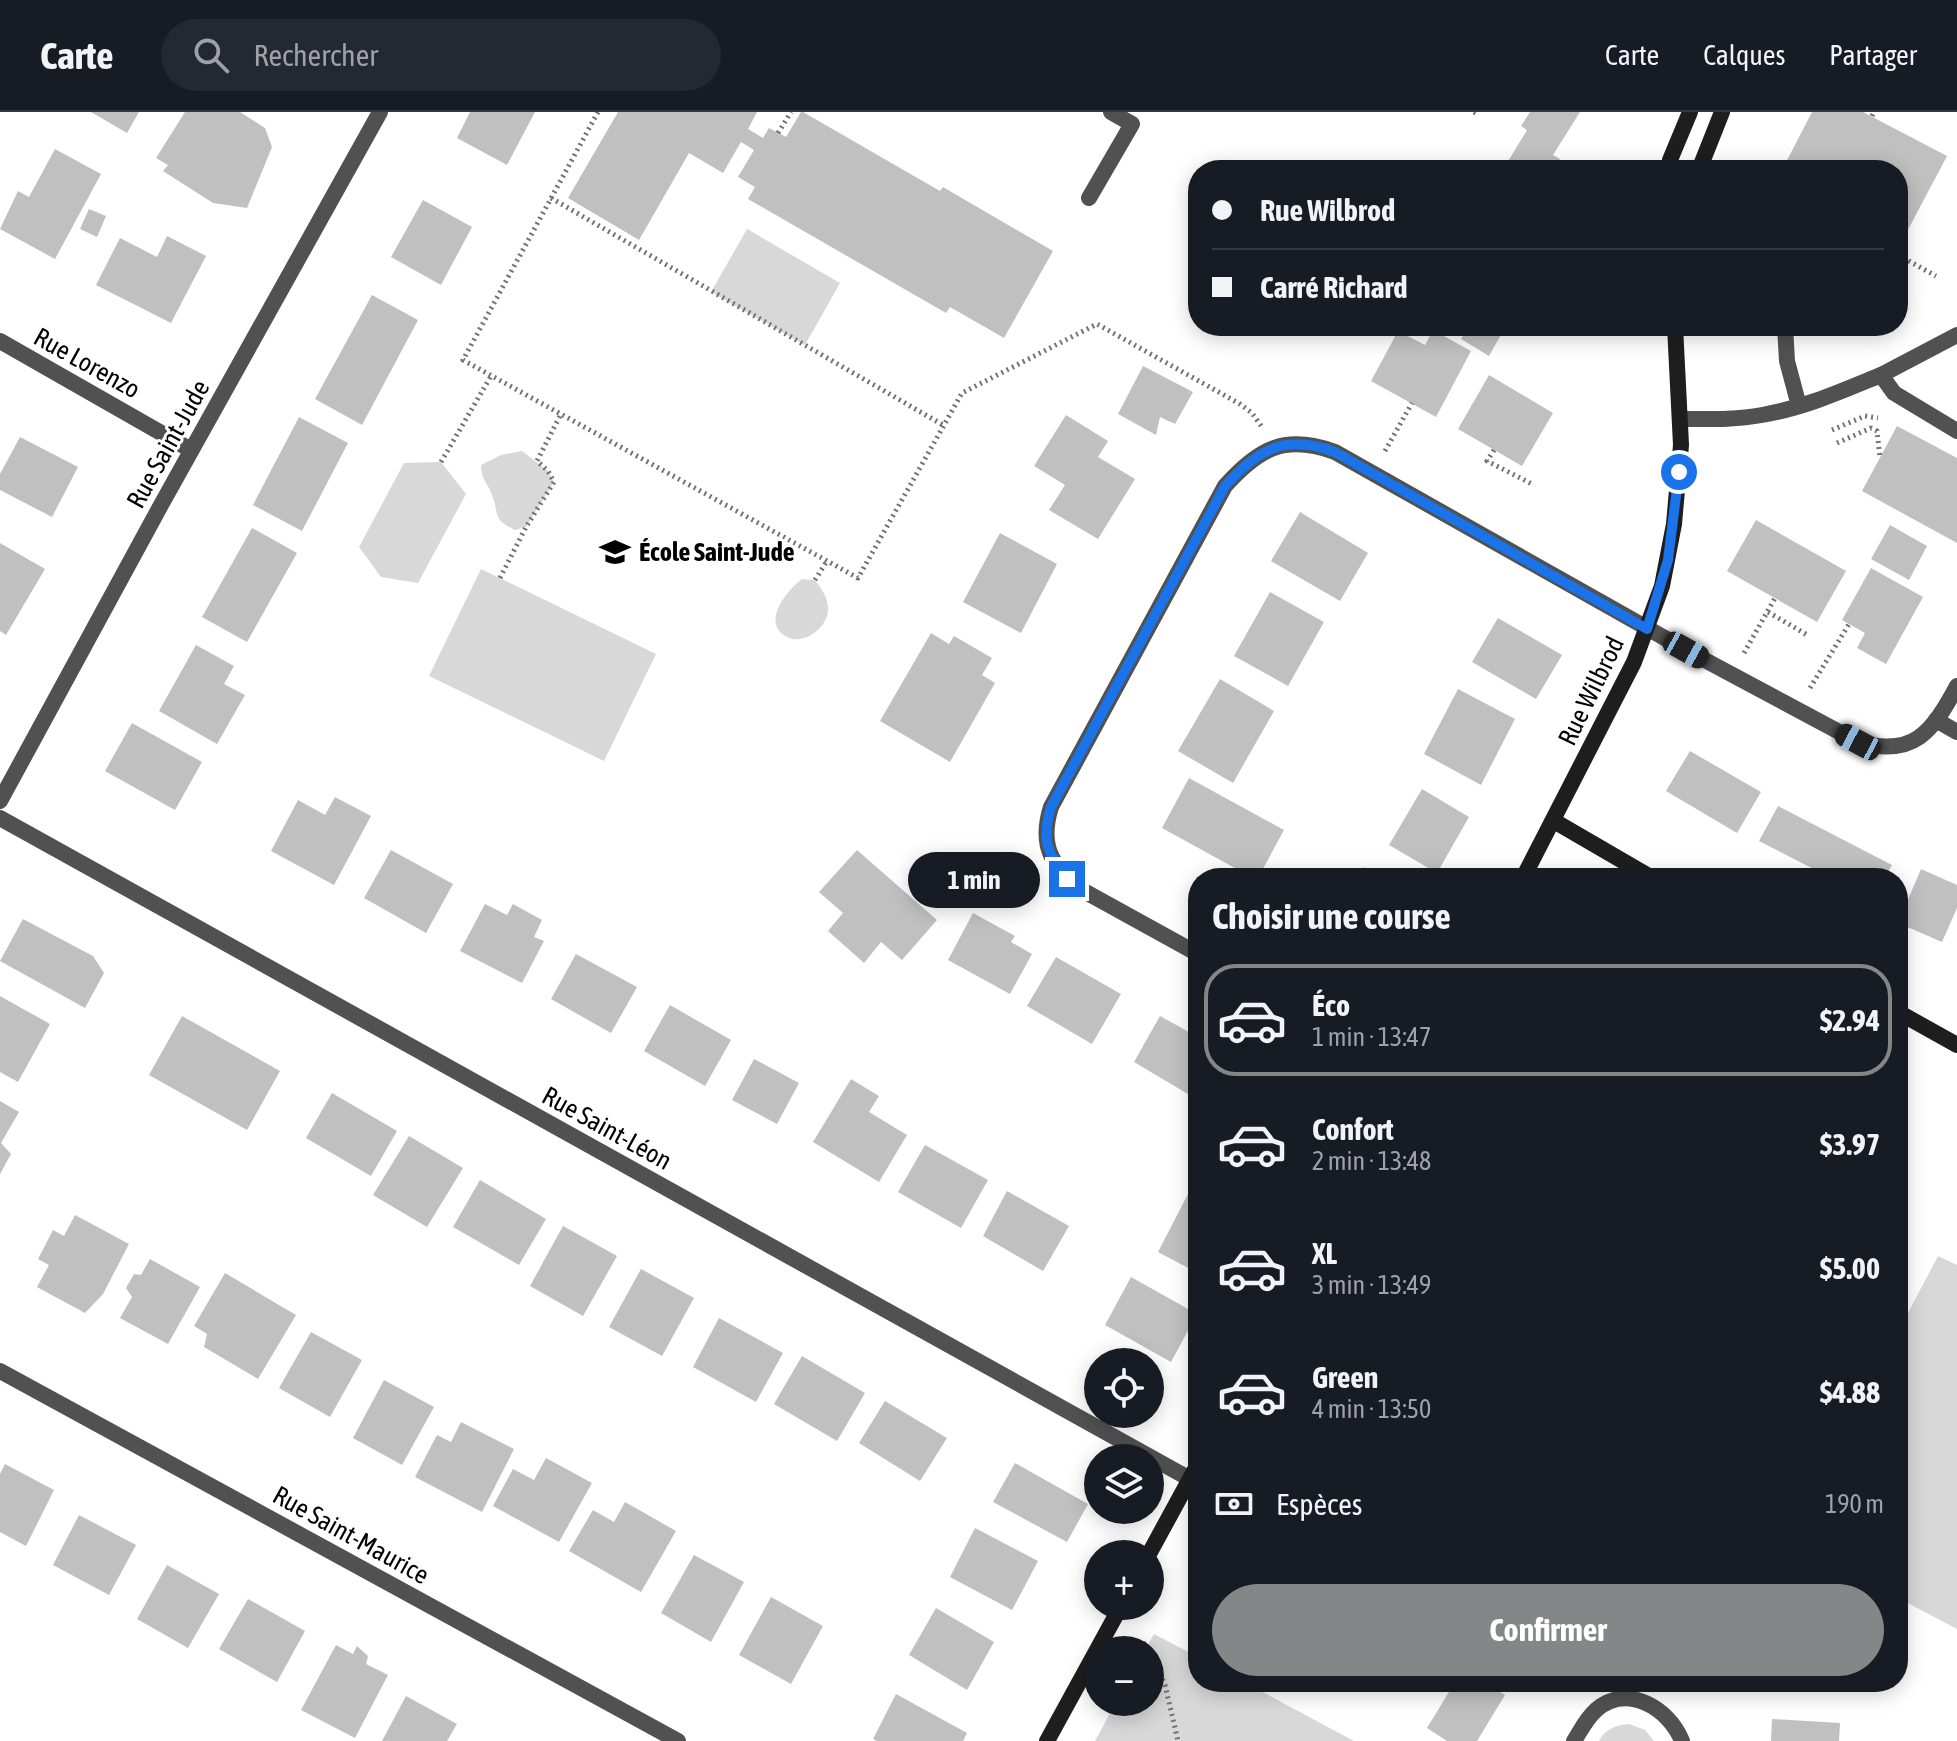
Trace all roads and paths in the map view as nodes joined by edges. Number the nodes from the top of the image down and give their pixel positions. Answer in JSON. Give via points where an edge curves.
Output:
{"nodes":[{"id":1,"x":380,"y":112,"type":"edge"},
{"id":2,"x":598,"y":112,"type":"edge"},
{"id":3,"x":791,"y":112,"type":"edge"},
{"id":4,"x":1111,"y":112,"type":"edge"},
{"id":5,"x":1690,"y":112,"type":"edge"},
{"id":6,"x":1722,"y":112,"type":"edge"},
{"id":7,"x":778,"y":133,"type":"dead end"},
{"id":8,"x":1670,"y":160,"type":"edge"},
{"id":9,"x":1703,"y":160,"type":"edge"},
{"id":10,"x":551,"y":198,"type":"junction"},
{"id":11,"x":1089,"y":198,"type":"dead end"},
{"id":12,"x":1908,"y":261,"type":"edge"},
{"id":13,"x":1936,"y":276,"type":"dead end"},
{"id":14,"x":1957,"y":335,"type":"edge"},
{"id":15,"x":1676,"y":336,"type":"edge"},
{"id":16,"x":1786,"y":336,"type":"edge"},
{"id":17,"x":0,"y":341,"type":"edge"},
{"id":18,"x":1881,"y":375,"type":"junction"},
{"id":19,"x":491,"y":376,"type":"junction"},
{"id":20,"x":1412,"y":403,"type":"dead end"},
{"id":21,"x":1799,"y":406,"type":"junction"},
{"id":22,"x":561,"y":414,"type":"junction"},
{"id":23,"x":1680,"y":419,"type":"junction"},
{"id":24,"x":1885,"y":420,"type":"dead end"},
{"id":25,"x":943,"y":425,"type":"junction"},
{"id":26,"x":1832,"y":430,"type":"dead end"},
{"id":27,"x":1957,"y":431,"type":"edge"},
{"id":28,"x":1264,"y":432,"type":"dead end"},
{"id":29,"x":1837,"y":443,"type":"dead end"},
{"id":30,"x":191,"y":450,"type":"junction"},
{"id":31,"x":1494,"y":450,"type":"dead end"},
{"id":32,"x":1880,"y":458,"type":"dead end"},
{"id":33,"x":441,"y":462,"type":"dead end"},
{"id":34,"x":1374,"y":473,"type":"junction"},
{"id":35,"x":1532,"y":484,"type":"dead end"},
{"id":36,"x":827,"y":561,"type":"junction"},
{"id":37,"x":500,"y":578,"type":"dead end"},
{"id":38,"x":815,"y":580,"type":"dead end"},
{"id":39,"x":1775,"y":598,"type":"dead end"},
{"id":40,"x":1768,"y":612,"type":"junction"},
{"id":41,"x":1849,"y":624,"type":"dead end"},
{"id":42,"x":1647,"y":629,"type":"junction"},
{"id":43,"x":1809,"y":636,"type":"dead end"},
{"id":44,"x":1731,"y":675,"type":"junction"},
{"id":45,"x":1957,"y":686,"type":"edge"},
{"id":46,"x":1798,"y":709,"type":"junction"},
{"id":47,"x":1936,"y":720,"type":"junction"},
{"id":48,"x":1957,"y":732,"type":"edge"},
{"id":49,"x":0,"y":801,"type":"edge"},
{"id":50,"x":0,"y":818,"type":"edge"},
{"id":51,"x":1554,"y":821,"type":"junction"},
{"id":52,"x":1528,"y":868,"type":"edge"},
{"id":53,"x":1635,"y":868,"type":"edge"},
{"id":54,"x":1188,"y":948,"type":"edge"},
{"id":55,"x":1908,"y":1018,"type":"edge"},
{"id":56,"x":1957,"y":1045,"type":"edge"},
{"id":57,"x":0,"y":1371,"type":"edge"},
{"id":58,"x":1188,"y":1468,"type":"edge"},
{"id":59,"x":1188,"y":1482,"type":"edge"},
{"id":60,"x":1157,"y":1540,"type":"edge"},
{"id":61,"x":1113,"y":1620,"type":"edge"},
{"id":62,"x":1164,"y":1683,"type":"edge"},
{"id":63,"x":678,"y":1741,"type":"edge"},
{"id":64,"x":1047,"y":1741,"type":"edge"},
{"id":65,"x":1178,"y":1741,"type":"edge"},
{"id":66,"x":1574,"y":1741,"type":"edge"},
{"id":67,"x":1682,"y":1741,"type":"edge"}],
"edges":[{"from":1,"to":30,"type":"street","name":"Rue Saint-Jude"},
{"from":2,"to":10,"type":"path"},
{"from":3,"to":7,"type":"path"},
{"from":4,"to":11,"type":"street","via":[[1132,124]]},
{"from":5,"to":8,"type":"street"},
{"from":6,"to":9,"type":"street"},
{"from":10,"to":19,"type":"path","via":[[463,360]]},
{"from":10,"to":25,"type":"path"},
{"from":12,"to":13,"type":"path"},
{"from":14,"to":18,"type":"street"},
{"from":15,"to":23,"type":"street","name":"Rue Wilbrod"},
{"from":16,"to":21,"type":"street"},
{"from":17,"to":30,"type":"street","name":"Rue Lorenzo"},
{"from":18,"to":21,"type":"street"},
{"from":18,"to":27,"type":"street","via":[[1894,393]]},
{"from":19,"to":22,"type":"path"},
{"from":19,"to":33,"type":"path"},
{"from":20,"to":34,"type":"path"},
{"from":21,"to":23,"type":"street","via":[[1740,418]]},
{"from":22,"to":36,"type":"path"},
{"from":22,"to":37,"type":"path","via":[[537,461],[554,482]]},
{"from":23,"to":42,"type":"street","name":"Rue Wilbrod","via":[[1674,524]]},
{"from":24,"to":26,"type":"path","via":[[1865,416]]},
{"from":25,"to":28,"type":"path","via":[[962,393],[1097,324],[1240,404]]},
{"from":25,"to":36,"type":"path","via":[[858,578]]},
{"from":29,"to":32,"type":"path","via":[[1871,428],[1877,431]]},
{"from":30,"to":49,"type":"street","name":"Rue Saint-Jude"},
{"from":31,"to":35,"type":"path","via":[[1487,461]]},
{"from":34,"to":42,"type":"street"},
{"from":34,"to":54,"type":"street","via":[[1335,452],[1294,443],[1276,446],[1242,467],[1225,486],[1051,807],[1045,840],[1067,879]]},
{"from":36,"to":38,"type":"path"},
{"from":39,"to":40,"type":"path"},
{"from":40,"to":43,"type":"path"},
{"from":40,"to":44,"type":"path"},
{"from":41,"to":46,"type":"path"},
{"from":42,"to":44,"type":"street"},
{"from":42,"to":51,"type":"street","name":"Rue Wilbrod"},
{"from":44,"to":46,"type":"street"},
{"from":45,"to":47,"type":"street"},
{"from":46,"to":47,"type":"street","via":[[1858,742],[1887,749],[1914,740]]},
{"from":47,"to":48,"type":"street"},
{"from":50,"to":58,"type":"street","name":"Rue Saint-Léon"},
{"from":51,"to":52,"type":"street","name":"Rue Wilbrod"},
{"from":51,"to":53,"type":"street"},
{"from":55,"to":56,"type":"street"},
{"from":57,"to":63,"type":"street","name":"Rue Saint-Maurice"},
{"from":59,"to":60,"type":"street"},
{"from":61,"to":64,"type":"street"},
{"from":62,"to":65,"type":"path"},
{"from":66,"to":67,"type":"street","via":[[1596,1710],[1627,1698],[1663,1713]]}]}
